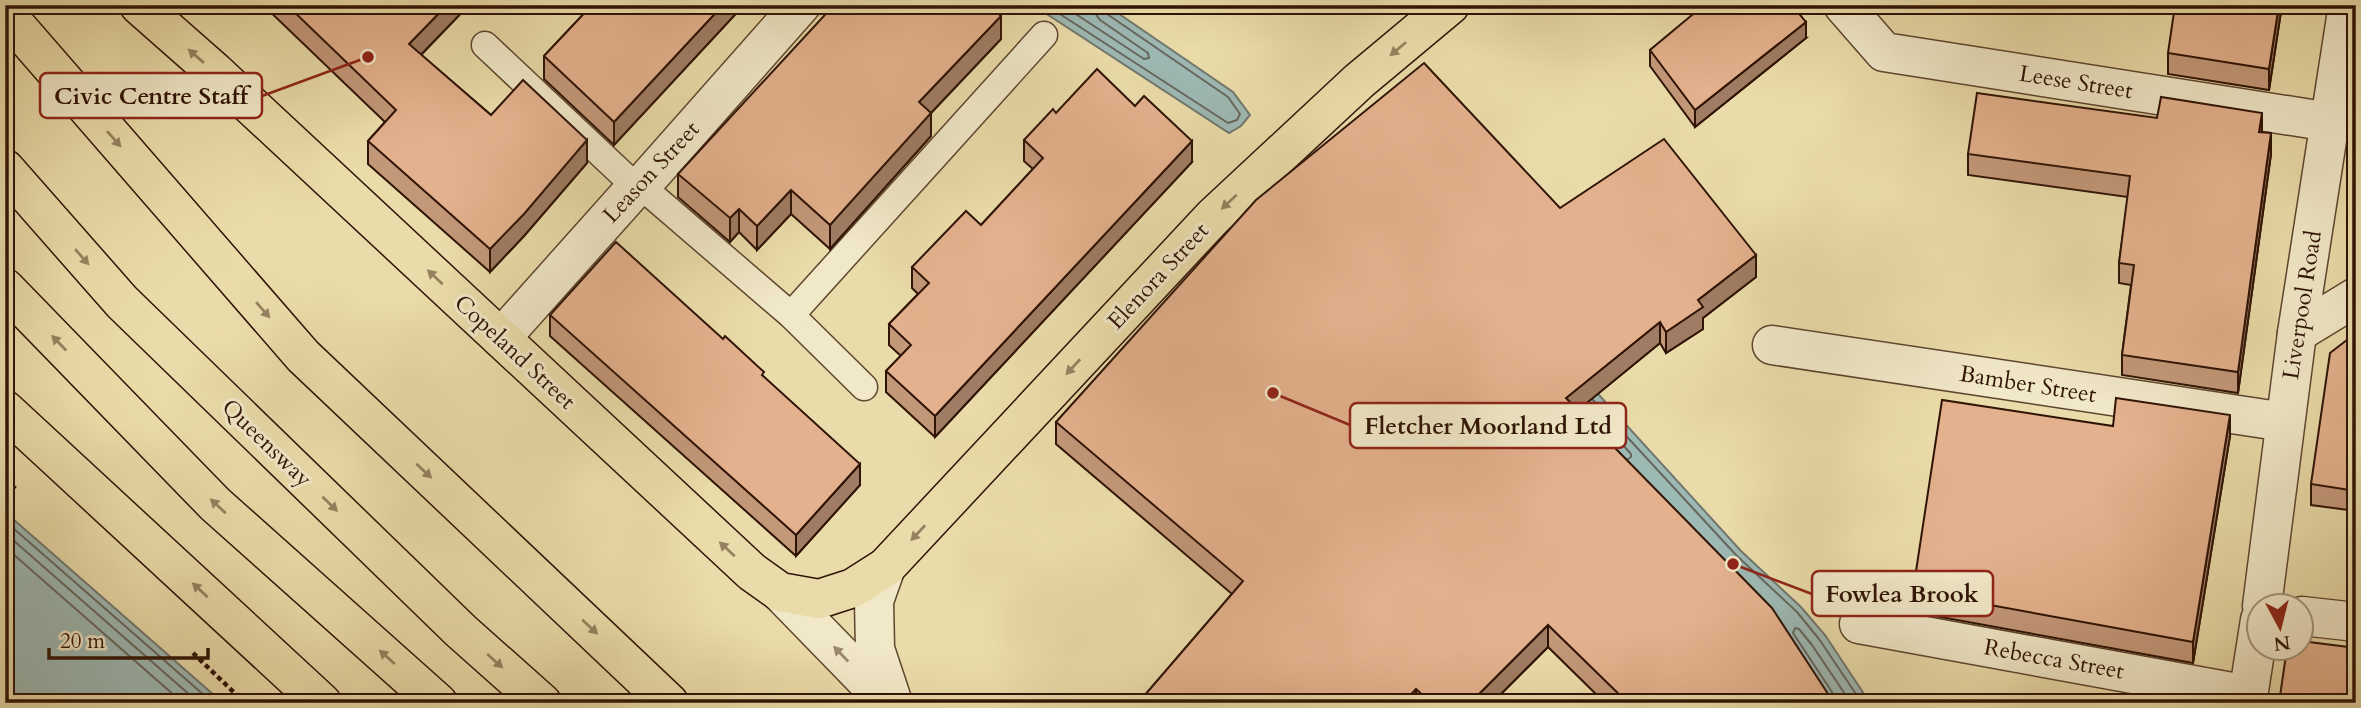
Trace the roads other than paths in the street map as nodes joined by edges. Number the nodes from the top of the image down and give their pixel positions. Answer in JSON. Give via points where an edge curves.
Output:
{"nodes":[{"id":1,"x":139,"y":5,"type":"edge"},
{"id":2,"x":801,"y":5,"type":"edge"},
{"id":3,"x":1450,"y":5,"type":"edge"},
{"id":4,"x":1843,"y":5,"type":"edge"},
{"id":5,"x":2348,"y":5,"type":"edge"},
{"id":6,"x":5,"y":13,"type":"edge"},
{"id":7,"x":1044,"y":35,"type":"dead end"},
{"id":8,"x":485,"y":45,"type":"dead end"},
{"id":9,"x":2330,"y":122,"type":"junction"},
{"id":10,"x":5,"y":157,"type":"edge"},
{"id":11,"x":5,"y":169,"type":"edge"},
{"id":12,"x":638,"y":187,"type":"junction"},
{"id":13,"x":54,"y":224,"type":"junction"},
{"id":14,"x":5,"y":288,"type":"edge"},
{"id":15,"x":2356,"y":297,"type":"edge"},
{"id":16,"x":791,"y":315,"type":"junction"},
{"id":17,"x":2297,"y":333,"type":"junction"},
{"id":18,"x":500,"y":338,"type":"junction"},
{"id":19,"x":1772,"y":345,"type":"dead end"},
{"id":20,"x":864,"y":387,"type":"dead end"},
{"id":21,"x":5,"y":410,"type":"edge"},
{"id":22,"x":2285,"y":422,"type":"junction"},
{"id":23,"x":886,"y":567,"type":"junction"},
{"id":24,"x":780,"y":592,"type":"junction"},
{"id":25,"x":2264,"y":592,"type":"edge"},
{"id":26,"x":2316,"y":617,"type":"edge"},
{"id":27,"x":2356,"y":622,"type":"edge"},
{"id":28,"x":1859,"y":624,"type":"dead end"},
{"id":29,"x":2253,"y":662,"type":"edge"},
{"id":30,"x":2248,"y":699,"type":"edge"},
{"id":31,"x":322,"y":703,"type":"edge"},
{"id":32,"x":438,"y":703,"type":"edge"},
{"id":33,"x":542,"y":703,"type":"edge"},
{"id":34,"x":669,"y":703,"type":"edge"},
{"id":35,"x":891,"y":703,"type":"edge"}],
"edges":[{"from":18,"to":1,"type":"main road","name":"Copeland Street","one_way":true},
{"from":2,"to":12,"type":"street","name":"Leason Street"},
{"from":3,"to":23,"type":"main road","name":"Elenora Street","one_way":true,"via":[[1359,81],[1213,217]]},
{"from":4,"to":9,"type":"street","name":"Leese Street","via":[[1884,52]]},
{"from":5,"to":9,"type":"street","name":"Liverpool Road"},
{"from":6,"to":34,"type":"main road","one_way":true,"via":[[303,356]]},
{"from":7,"to":16,"type":"lane"},
{"from":8,"to":12,"type":"lane"},
{"from":9,"to":17,"type":"street","name":"Liverpool Road"},
{"from":10,"to":13,"type":"main road"},
{"from":11,"to":13,"type":"main road","name":"Queensway"},
{"from":12,"to":16,"type":"lane"},
{"from":12,"to":18,"type":"street","name":"Leason Street"},
{"from":13,"to":33,"type":"main road","name":"Queensway","one_way":true,"via":[[122,302],[451,621]]},
{"from":32,"to":14,"type":"main road","one_way":true,"via":[[215,504]]},
{"from":15,"to":17,"type":"street"},
{"from":16,"to":20,"type":"lane"},
{"from":17,"to":22,"type":"street","name":"Liverpool Road"},
{"from":24,"to":18,"type":"main road","name":"Copeland Street","one_way":true,"via":[[752,572]]},
{"from":19,"to":22,"type":"street","name":"Bamber Street"},
{"from":31,"to":21,"type":"main road","one_way":true},
{"from":22,"to":25,"type":"street","name":"Liverpool Road"},
{"from":23,"to":24,"type":"main road","name":"Elenora Street","via":[[853,588],[819,599]]},
{"from":23,"to":35,"type":"street","name":"Elenora Street","via":[[874,601],[875,649]]},
{"from":35,"to":24,"type":"street","name":"Copeland Street","one_way":true},
{"from":26,"to":27,"type":"street"},
{"from":28,"to":30,"type":"street","name":"Rebecca Street"},
{"from":29,"to":30,"type":"street"}]}
